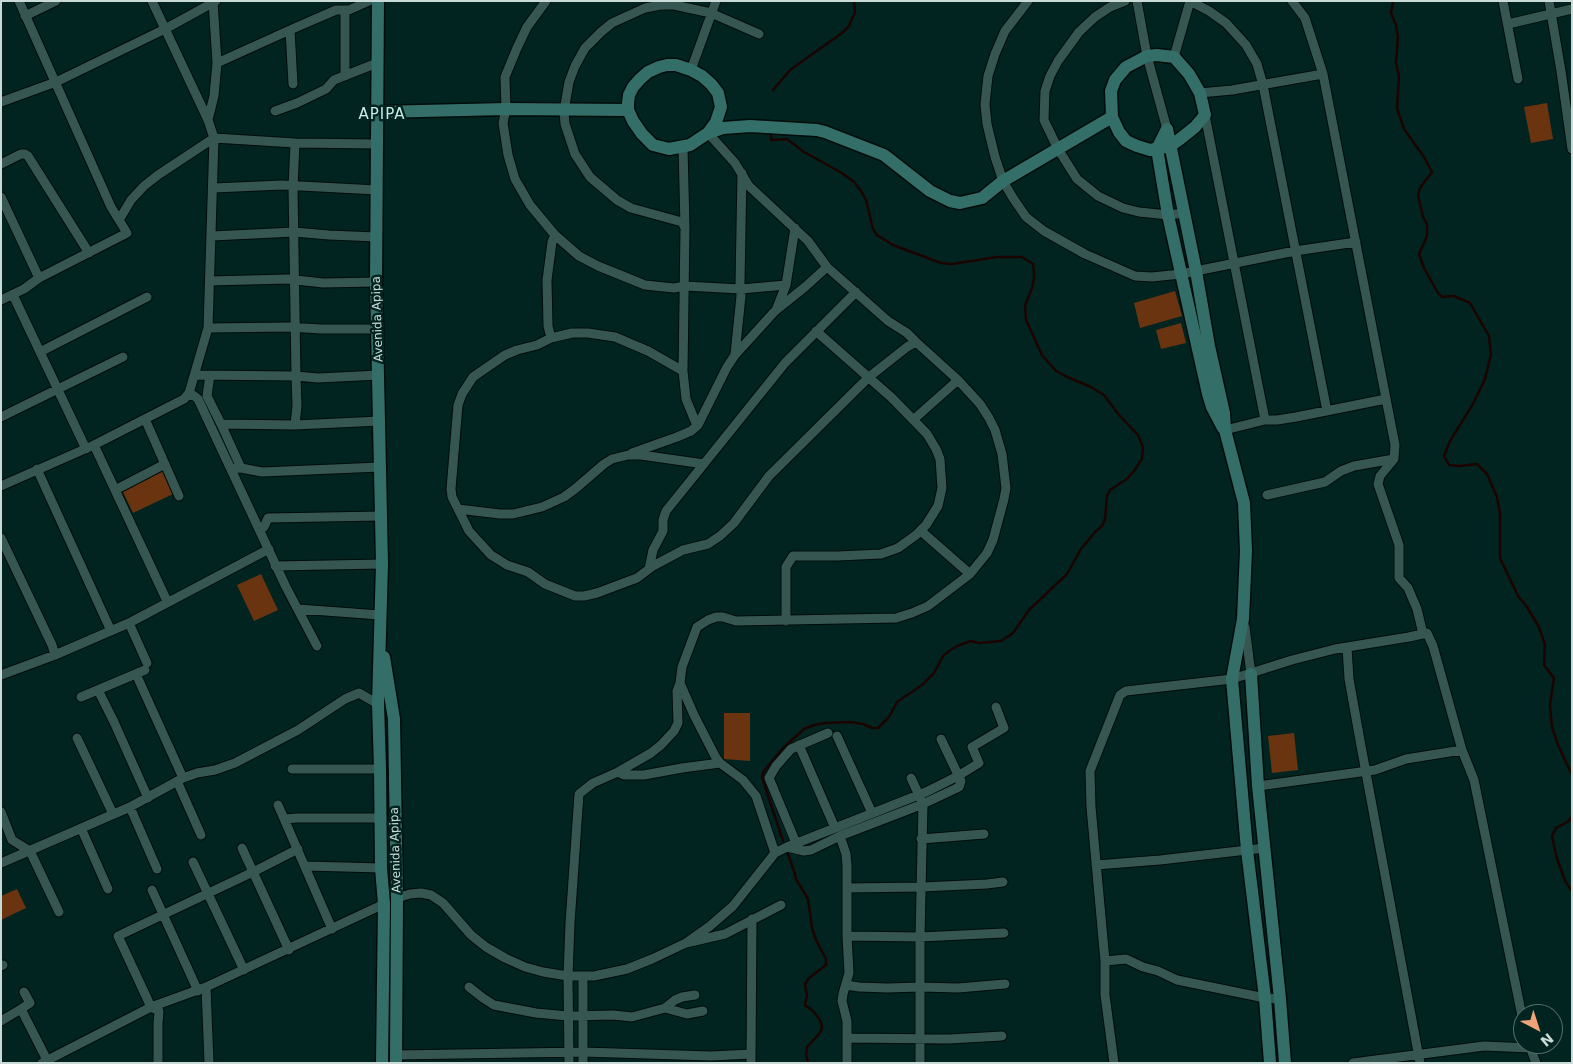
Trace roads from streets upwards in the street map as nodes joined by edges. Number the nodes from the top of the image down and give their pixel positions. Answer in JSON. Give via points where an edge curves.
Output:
{"nodes":[{"id":1,"x":19,"y":1,"type":"edge"},
{"id":2,"x":56,"y":1,"type":"edge"},
{"id":3,"x":152,"y":1,"type":"edge"},
{"id":4,"x":369,"y":1,"type":"edge"},
{"id":5,"x":378,"y":1,"type":"edge"},
{"id":6,"x":546,"y":1,"type":"edge"},
{"id":7,"x":716,"y":1,"type":"edge"},
{"id":8,"x":1028,"y":1,"type":"edge"},
{"id":9,"x":1125,"y":1,"type":"edge"},
{"id":10,"x":1137,"y":1,"type":"edge"},
{"id":11,"x":1190,"y":1,"type":"edge"},
{"id":12,"x":1292,"y":1,"type":"edge"},
{"id":13,"x":1503,"y":1,"type":"edge"},
{"id":14,"x":1549,"y":1,"type":"edge"},
{"id":15,"x":214,"y":2,"type":"edge"},
{"id":16,"x":1572,"y":9,"type":"edge"},
{"id":17,"x":345,"y":10,"type":"junction"},
{"id":18,"x":711,"y":13,"type":"junction"},
{"id":19,"x":1551,"y":15,"type":"junction"},
{"id":20,"x":25,"y":16,"type":"junction"},
{"id":21,"x":1508,"y":24,"type":"junction"},
{"id":22,"x":165,"y":29,"type":"junction"},
{"id":23,"x":290,"y":30,"type":"junction"},
{"id":24,"x":759,"y":34,"type":"dead end"},
{"id":25,"x":1146,"y":56,"type":"junction"},
{"id":26,"x":1174,"y":57,"type":"junction"},
{"id":27,"x":217,"y":63,"type":"junction"},
{"id":28,"x":378,"y":63,"type":"junction"},
{"id":29,"x":1572,"y":69,"type":"edge"},
{"id":30,"x":691,"y":70,"type":"junction"},
{"id":31,"x":1561,"y":71,"type":"junction"},
{"id":32,"x":1323,"y":74,"type":"junction"},
{"id":33,"x":345,"y":76,"type":"junction"},
{"id":34,"x":1518,"y":79,"type":"dead end"},
{"id":35,"x":56,"y":82,"type":"junction"},
{"id":36,"x":293,"y":84,"type":"dead end"},
{"id":37,"x":1263,"y":85,"type":"junction"},
{"id":38,"x":1200,"y":93,"type":"junction"},
{"id":39,"x":1,"y":102,"type":"edge"},
{"id":40,"x":506,"y":109,"type":"junction"},
{"id":41,"x":628,"y":110,"type":"junction"},
{"id":42,"x":275,"y":111,"type":"dead end"},
{"id":43,"x":564,"y":111,"type":"junction"},
{"id":44,"x":378,"y":112,"type":"junction"},
{"id":45,"x":1205,"y":115,"type":"junction"},
{"id":46,"x":1112,"y":118,"type":"junction"},
{"id":47,"x":208,"y":120,"type":"junction"},
{"id":48,"x":1570,"y":128,"type":"edge"},
{"id":49,"x":1167,"y":129,"type":"junction"},
{"id":50,"x":708,"y":133,"type":"junction"},
{"id":51,"x":214,"y":138,"type":"junction"},
{"id":52,"x":295,"y":143,"type":"junction"},
{"id":53,"x":377,"y":144,"type":"junction"},
{"id":54,"x":1170,"y":146,"type":"junction"},
{"id":55,"x":683,"y":147,"type":"junction"},
{"id":56,"x":1572,"y":148,"type":"edge"},
{"id":57,"x":1058,"y":149,"type":"junction"},
{"id":58,"x":1157,"y":149,"type":"junction"},
{"id":59,"x":1,"y":164,"type":"edge"},
{"id":60,"x":742,"y":173,"type":"junction"},
{"id":61,"x":1003,"y":181,"type":"junction"},
{"id":62,"x":293,"y":187,"type":"junction"},
{"id":63,"x":214,"y":188,"type":"junction"},
{"id":64,"x":377,"y":190,"type":"junction"},
{"id":65,"x":1,"y":197,"type":"edge"},
{"id":66,"x":1184,"y":213,"type":"junction"},
{"id":67,"x":1168,"y":215,"type":"junction"},
{"id":68,"x":119,"y":220,"type":"junction"},
{"id":69,"x":685,"y":228,"type":"junction"},
{"id":70,"x":795,"y":228,"type":"junction"},
{"id":71,"x":294,"y":232,"type":"junction"},
{"id":72,"x":555,"y":235,"type":"junction"},
{"id":73,"x":212,"y":236,"type":"junction"},
{"id":74,"x":376,"y":237,"type":"junction"},
{"id":75,"x":1356,"y":242,"type":"junction"},
{"id":76,"x":1295,"y":251,"type":"junction"},
{"id":77,"x":88,"y":254,"type":"junction"},
{"id":78,"x":1235,"y":264,"type":"junction"},
{"id":79,"x":827,"y":267,"type":"junction"},
{"id":80,"x":1196,"y":271,"type":"junction"},
{"id":81,"x":1180,"y":274,"type":"junction"},
{"id":82,"x":39,"y":278,"type":"junction"},
{"id":83,"x":294,"y":280,"type":"junction"},
{"id":84,"x":210,"y":281,"type":"junction"},
{"id":85,"x":376,"y":282,"type":"junction"},
{"id":86,"x":685,"y":286,"type":"junction"},
{"id":87,"x":786,"y":286,"type":"junction"},
{"id":88,"x":741,"y":289,"type":"junction"},
{"id":89,"x":856,"y":292,"type":"junction"},
{"id":90,"x":13,"y":295,"type":"junction"},
{"id":91,"x":147,"y":297,"type":"dead end"},
{"id":92,"x":1,"y":300,"type":"edge"},
{"id":93,"x":775,"y":311,"type":"junction"},
{"id":94,"x":208,"y":328,"type":"junction"},
{"id":95,"x":295,"y":328,"type":"junction"},
{"id":96,"x":378,"y":329,"type":"junction"},
{"id":97,"x":816,"y":331,"type":"junction"},
{"id":98,"x":551,"y":338,"type":"junction"},
{"id":99,"x":916,"y":342,"type":"junction"},
{"id":100,"x":40,"y":352,"type":"junction"},
{"id":101,"x":735,"y":355,"type":"junction"},
{"id":102,"x":123,"y":357,"type":"dead end"},
{"id":103,"x":683,"y":371,"type":"junction"},
{"id":104,"x":195,"y":375,"type":"junction"},
{"id":105,"x":210,"y":375,"type":"junction"},
{"id":106,"x":379,"y":375,"type":"junction"},
{"id":107,"x":296,"y":376,"type":"junction"},
{"id":108,"x":869,"y":377,"type":"junction"},
{"id":109,"x":958,"y":380,"type":"junction"},
{"id":110,"x":58,"y":388,"type":"junction"},
{"id":111,"x":187,"y":396,"type":"junction"},
{"id":112,"x":1386,"y":400,"type":"junction"},
{"id":113,"x":1327,"y":411,"type":"junction"},
{"id":114,"x":1,"y":417,"type":"edge"},
{"id":115,"x":145,"y":419,"type":"junction"},
{"id":116,"x":913,"y":420,"type":"junction"},
{"id":117,"x":1265,"y":420,"type":"junction"},
{"id":118,"x":380,"y":421,"type":"junction"},
{"id":119,"x":221,"y":424,"type":"junction"},
{"id":120,"x":295,"y":424,"type":"junction"},
{"id":121,"x":698,"y":425,"type":"junction"},
{"id":122,"x":1225,"y":430,"type":"junction"},
{"id":123,"x":90,"y":447,"type":"junction"},
{"id":124,"x":628,"y":455,"type":"junction"},
{"id":125,"x":1394,"y":459,"type":"junction"},
{"id":126,"x":164,"y":464,"type":"junction"},
{"id":127,"x":704,"y":464,"type":"junction"},
{"id":128,"x":380,"y":467,"type":"junction"},
{"id":129,"x":241,"y":468,"type":"junction"},
{"id":130,"x":37,"y":469,"type":"junction"},
{"id":131,"x":231,"y":469,"type":"junction"},
{"id":132,"x":1,"y":486,"type":"edge"},
{"id":133,"x":115,"y":490,"type":"junction"},
{"id":134,"x":179,"y":496,"type":"dead end"},
{"id":135,"x":1267,"y":496,"type":"dead end"},
{"id":136,"x":458,"y":509,"type":"junction"},
{"id":137,"x":381,"y":516,"type":"junction"},
{"id":138,"x":260,"y":530,"type":"junction"},
{"id":139,"x":921,"y":531,"type":"junction"},
{"id":140,"x":1,"y":538,"type":"edge"},
{"id":141,"x":269,"y":549,"type":"junction"},
{"id":142,"x":382,"y":564,"type":"junction"},
{"id":143,"x":276,"y":566,"type":"junction"},
{"id":144,"x":649,"y":569,"type":"junction"},
{"id":145,"x":970,"y":574,"type":"junction"},
{"id":146,"x":167,"y":602,"type":"junction"},
{"id":147,"x":298,"y":610,"type":"junction"},
{"id":148,"x":380,"y":615,"type":"junction"},
{"id":149,"x":1244,"y":619,"type":"junction"},
{"id":150,"x":786,"y":620,"type":"junction"},
{"id":151,"x":128,"y":623,"type":"junction"},
{"id":152,"x":110,"y":631,"type":"junction"},
{"id":153,"x":1423,"y":634,"type":"junction"},
{"id":154,"x":380,"y":638,"type":"junction"},
{"id":155,"x":317,"y":646,"type":"dead end"},
{"id":156,"x":1347,"y":648,"type":"junction"},
{"id":157,"x":55,"y":655,"type":"junction"},
{"id":158,"x":142,"y":669,"type":"junction"},
{"id":159,"x":1251,"y":674,"type":"junction"},
{"id":160,"x":1,"y":675,"type":"edge"},
{"id":161,"x":1232,"y":679,"type":"junction"},
{"id":162,"x":680,"y":683,"type":"junction"},
{"id":163,"x":98,"y":690,"type":"junction"},
{"id":164,"x":81,"y":697,"type":"dead end"},
{"id":165,"x":378,"y":704,"type":"junction"},
{"id":166,"x":996,"y":707,"type":"dead end"},
{"id":167,"x":828,"y":733,"type":"dead end"},
{"id":168,"x":837,"y":736,"type":"dead end"},
{"id":169,"x":77,"y":738,"type":"dead end"},
{"id":170,"x":941,"y":739,"type":"dead end"},
{"id":171,"x":799,"y":746,"type":"junction"},
{"id":172,"x":1462,"y":750,"type":"junction"},
{"id":173,"x":720,"y":763,"type":"junction"},
{"id":174,"x":380,"y":768,"type":"junction"},
{"id":175,"x":292,"y":769,"type":"dead end"},
{"id":176,"x":1365,"y":771,"type":"junction"},
{"id":177,"x":618,"y":772,"type":"junction"},
{"id":178,"x":958,"y":776,"type":"junction"},
{"id":179,"x":911,"y":778,"type":"dead end"},
{"id":180,"x":180,"y":780,"type":"junction"},
{"id":181,"x":1258,"y":786,"type":"junction"},
{"id":182,"x":919,"y":795,"type":"junction"},
{"id":183,"x":148,"y":798,"type":"junction"},
{"id":184,"x":923,"y":804,"type":"junction"},
{"id":185,"x":278,"y":805,"type":"dead end"},
{"id":186,"x":130,"y":807,"type":"junction"},
{"id":187,"x":1,"y":812,"type":"edge"},
{"id":188,"x":872,"y":813,"type":"junction"},
{"id":189,"x":113,"y":814,"type":"junction"},
{"id":190,"x":379,"y":818,"type":"junction"},
{"id":191,"x":284,"y":819,"type":"junction"},
{"id":192,"x":80,"y":828,"type":"junction"},
{"id":193,"x":835,"y":828,"type":"junction"},
{"id":194,"x":984,"y":834,"type":"dead end"},
{"id":195,"x":202,"y":835,"type":"dead end"},
{"id":196,"x":840,"y":836,"type":"junction"},
{"id":197,"x":921,"y":839,"type":"junction"},
{"id":198,"x":796,"y":843,"type":"junction"},
{"id":199,"x":787,"y":847,"type":"junction"},
{"id":200,"x":242,"y":848,"type":"dead end"},
{"id":201,"x":1265,"y":848,"type":"junction"},
{"id":202,"x":298,"y":849,"type":"junction"},
{"id":203,"x":1247,"y":850,"type":"junction"},
{"id":204,"x":30,"y":851,"type":"junction"},
{"id":205,"x":775,"y":853,"type":"junction"},
{"id":206,"x":2,"y":859,"type":"edge"},
{"id":207,"x":193,"y":862,"type":"dead end"},
{"id":208,"x":1096,"y":865,"type":"junction"},
{"id":209,"x":306,"y":866,"type":"junction"},
{"id":210,"x":381,"y":868,"type":"junction"},
{"id":211,"x":157,"y":869,"type":"dead end"},
{"id":212,"x":253,"y":872,"type":"junction"},
{"id":213,"x":1003,"y":882,"type":"dead end"},
{"id":214,"x":922,"y":887,"type":"junction"},
{"id":215,"x":847,"y":888,"type":"junction"},
{"id":216,"x":108,"y":889,"type":"dead end"},
{"id":217,"x":152,"y":890,"type":"dead end"},
{"id":218,"x":208,"y":893,"type":"junction"},
{"id":219,"x":397,"y":898,"type":"junction"},
{"id":220,"x":384,"y":904,"type":"junction"},
{"id":221,"x":781,"y":905,"type":"dead end"},
{"id":222,"x":59,"y":912,"type":"dead end"},
{"id":223,"x":164,"y":914,"type":"junction"},
{"id":224,"x":752,"y":919,"type":"junction"},
{"id":225,"x":332,"y":929,"type":"junction"},
{"id":226,"x":1004,"y":933,"type":"dead end"},
{"id":227,"x":846,"y":936,"type":"junction"},
{"id":228,"x":920,"y":937,"type":"junction"},
{"id":229,"x":686,"y":943,"type":"junction"},
{"id":230,"x":289,"y":950,"type":"junction"},
{"id":231,"x":1105,"y":961,"type":"junction"},
{"id":232,"x":244,"y":970,"type":"junction"},
{"id":233,"x":568,"y":976,"type":"junction"},
{"id":234,"x":583,"y":976,"type":"junction"},
{"id":235,"x":1005,"y":984,"type":"dead end"},
{"id":236,"x":846,"y":985,"type":"junction"},
{"id":237,"x":469,"y":987,"type":"dead end"},
{"id":238,"x":920,"y":987,"type":"junction"},
{"id":239,"x":202,"y":989,"type":"junction"},
{"id":240,"x":24,"y":992,"type":"dead end"},
{"id":241,"x":695,"y":995,"type":"dead end"},
{"id":242,"x":1265,"y":998,"type":"junction"},
{"id":243,"x":1280,"y":999,"type":"junction"},
{"id":244,"x":1520,"y":1004,"type":"edge"},
{"id":245,"x":151,"y":1007,"type":"junction"},
{"id":246,"x":665,"y":1008,"type":"junction"},
{"id":247,"x":21,"y":1009,"type":"junction"},
{"id":248,"x":704,"y":1012,"type":"dead end"},
{"id":249,"x":584,"y":1015,"type":"junction"},
{"id":250,"x":568,"y":1016,"type":"junction"},
{"id":251,"x":1,"y":1021,"type":"edge"},
{"id":252,"x":1002,"y":1036,"type":"dead end"},
{"id":253,"x":847,"y":1038,"type":"junction"},
{"id":254,"x":920,"y":1038,"type":"junction"},
{"id":255,"x":1513,"y":1046,"type":"edge"},
{"id":256,"x":569,"y":1052,"type":"junction"},
{"id":257,"x":583,"y":1052,"type":"junction"},
{"id":258,"x":751,"y":1058,"type":"edge"},
{"id":259,"x":396,"y":1059,"type":"edge"},
{"id":260,"x":1420,"y":1059,"type":"edge"},
{"id":261,"x":44,"y":1062,"type":"edge"},
{"id":262,"x":379,"y":1062,"type":"edge"},
{"id":263,"x":158,"y":1063,"type":"edge"},
{"id":264,"x":208,"y":1063,"type":"edge"},
{"id":265,"x":569,"y":1063,"type":"edge"},
{"id":266,"x":584,"y":1063,"type":"edge"},
{"id":267,"x":847,"y":1063,"type":"edge"},
{"id":268,"x":920,"y":1063,"type":"edge"},
{"id":269,"x":1114,"y":1063,"type":"edge"},
{"id":270,"x":1270,"y":1063,"type":"edge"},
{"id":271,"x":1285,"y":1063,"type":"edge"},
{"id":272,"x":1352,"y":1063,"type":"edge"}],
"edges":[{"from":1,"to":20,"type":"street"},
{"from":2,"to":20,"type":"street"},
{"from":3,"to":22,"type":"street"},
{"from":4,"to":17,"type":"street"},
{"from":5,"to":28,"type":"street","name":"Avenida Apipa"},
{"from":6,"to":40,"type":"street","via":[[527,27],[505,77]]},
{"from":7,"to":18,"type":"street"},
{"from":8,"to":61,"type":"street","via":[[1006,31],[988,76],[987,124]]},
{"from":9,"to":57,"type":"street","via":[[1095,17],[1079,32],[1050,76],[1045,91],[1044,120]]},
{"from":10,"to":25,"type":"street"},
{"from":11,"to":26,"type":"street"},
{"from":11,"to":37,"type":"street","via":[[1226,23],[1237,34],[1257,64]]},
{"from":12,"to":32,"type":"street","via":[[1305,18]]},
{"from":13,"to":21,"type":"street"},
{"from":14,"to":19,"type":"street"},
{"from":15,"to":22,"type":"street"},
{"from":15,"to":27,"type":"street"},
{"from":16,"to":19,"type":"street"},
{"from":17,"to":23,"type":"street","via":[[336,10]]},
{"from":17,"to":33,"type":"street"},
{"from":18,"to":24,"type":"street"},
{"from":18,"to":30,"type":"street"},
{"from":18,"to":43,"type":"street","via":[[661,5],[645,8],[612,23],[585,48],[575,66]]},
{"from":19,"to":21,"type":"street"},
{"from":19,"to":31,"type":"street"},
{"from":20,"to":35,"type":"street"},
{"from":21,"to":34,"type":"street"},
{"from":22,"to":35,"type":"street"},
{"from":22,"to":47,"type":"street"},
{"from":23,"to":27,"type":"street"},
{"from":23,"to":36,"type":"street"},
{"from":25,"to":26,"type":"street"},
{"from":25,"to":46,"type":"street","via":[[1126,67],[1115,80]]},
{"from":25,"to":49,"type":"street"},
{"from":26,"to":38,"type":"street"},
{"from":27,"to":47,"type":"street"},
{"from":28,"to":33,"type":"street"},
{"from":28,"to":44,"type":"street","name":"Avenida Apipa"},
{"from":29,"to":31,"type":"street"},
{"from":30,"to":41,"type":"street","via":[[667,65],[648,72],[632,87]]},
{"from":30,"to":50,"type":"street","via":[[711,84],[720,98],[719,114]]},
{"from":31,"to":48,"type":"street"},
{"from":32,"to":37,"type":"street"},
{"from":32,"to":75,"type":"street"},
{"from":33,"to":42,"type":"street","via":[[334,80],[326,89]]},
{"from":35,"to":39,"type":"street"},
{"from":35,"to":68,"type":"street"},
{"from":37,"to":38,"type":"street"},
{"from":37,"to":76,"type":"street"},
{"from":38,"to":45,"type":"street"},
{"from":40,"to":43,"type":"street"},
{"from":40,"to":44,"type":"street"},
{"from":40,"to":72,"type":"street","via":[[503,123],[515,179],[530,205]]},
{"from":41,"to":43,"type":"street"},
{"from":41,"to":55,"type":"street","via":[[637,128],[653,145],[669,149]]},
{"from":43,"to":69,"type":"street","via":[[575,154],[590,177],[631,208],[682,222]]},
{"from":44,"to":53,"type":"street","name":"Avenida Apipa"},
{"from":45,"to":54,"type":"street"},
{"from":45,"to":78,"type":"street"},
{"from":46,"to":57,"type":"street"},
{"from":46,"to":58,"type":"street","via":[[1126,140],[1150,150]]},
{"from":47,"to":51,"type":"street"},
{"from":48,"to":56,"type":"street"},
{"from":49,"to":54,"type":"street"},
{"from":49,"to":58,"type":"street"},
{"from":50,"to":55,"type":"street"},
{"from":50,"to":60,"type":"street"},
{"from":50,"to":61,"type":"street","via":[[750,126],[826,132],[884,155],[930,191],[960,203],[982,198]]},
{"from":51,"to":52,"type":"street"},
{"from":51,"to":63,"type":"street"},
{"from":51,"to":68,"type":"street","via":[[144,186]]},
{"from":52,"to":53,"type":"street"},
{"from":52,"to":62,"type":"street"},
{"from":53,"to":64,"type":"street","name":"Avenida Apipa"},
{"from":54,"to":58,"type":"street"},
{"from":54,"to":66,"type":"street"},
{"from":55,"to":69,"type":"street"},
{"from":57,"to":61,"type":"street"},
{"from":57,"to":67,"type":"street","via":[[1077,179],[1098,196],[1123,208]]},
{"from":58,"to":67,"type":"street"},
{"from":59,"to":77,"type":"street","via":[[20,154],[28,156]]},
{"from":60,"to":70,"type":"street","via":[[749,186]]},
{"from":60,"to":88,"type":"street"},
{"from":61,"to":81,"type":"street","via":[[1026,217],[1085,254],[1135,276]]},
{"from":62,"to":63,"type":"street"},
{"from":62,"to":64,"type":"street"},
{"from":62,"to":71,"type":"street"},
{"from":63,"to":73,"type":"street"},
{"from":64,"to":74,"type":"street","name":"Avenida Apipa"},
{"from":65,"to":82,"type":"street"},
{"from":66,"to":67,"type":"street"},
{"from":66,"to":80,"type":"street"},
{"from":67,"to":81,"type":"street"},
{"from":68,"to":77,"type":"street","via":[[127,233]]},
{"from":69,"to":86,"type":"street"},
{"from":70,"to":79,"type":"street"},
{"from":70,"to":87,"type":"street"},
{"from":71,"to":73,"type":"street"},
{"from":71,"to":74,"type":"street"},
{"from":71,"to":83,"type":"street"},
{"from":72,"to":86,"type":"street","via":[[579,256],[630,280],[662,287]]},
{"from":72,"to":98,"type":"street","via":[[547,280]]},
{"from":73,"to":84,"type":"street"},
{"from":74,"to":85,"type":"street","name":"Avenida Apipa"},
{"from":75,"to":76,"type":"street"},
{"from":75,"to":112,"type":"street"},
{"from":76,"to":78,"type":"street"},
{"from":76,"to":113,"type":"street"},
{"from":77,"to":82,"type":"street"},
{"from":78,"to":80,"type":"street"},
{"from":78,"to":117,"type":"street"},
{"from":79,"to":89,"type":"street"},
{"from":79,"to":93,"type":"street"},
{"from":80,"to":81,"type":"street"},
{"from":80,"to":122,"type":"street"},
{"from":81,"to":122,"type":"street","via":[[1208,394]]},
{"from":82,"to":90,"type":"street"},
{"from":83,"to":84,"type":"street"},
{"from":83,"to":85,"type":"street"},
{"from":83,"to":95,"type":"street"},
{"from":84,"to":94,"type":"street"},
{"from":85,"to":96,"type":"street","name":"Avenida Apipa"},
{"from":86,"to":88,"type":"street"},
{"from":86,"to":103,"type":"street"},
{"from":87,"to":88,"type":"street"},
{"from":87,"to":93,"type":"street"},
{"from":88,"to":101,"type":"street"},
{"from":89,"to":97,"type":"street"},
{"from":89,"to":99,"type":"street"},
{"from":90,"to":92,"type":"street"},
{"from":90,"to":100,"type":"street"},
{"from":91,"to":100,"type":"street"},
{"from":93,"to":101,"type":"street"},
{"from":94,"to":95,"type":"street"},
{"from":94,"to":104,"type":"street"},
{"from":95,"to":96,"type":"street"},
{"from":95,"to":107,"type":"street"},
{"from":96,"to":106,"type":"street","name":"Avenida Apipa"},
{"from":97,"to":108,"type":"street"},
{"from":97,"to":127,"type":"street","via":[[785,363]]},
{"from":98,"to":103,"type":"street","via":[[588,333],[615,337]]},
{"from":98,"to":136,"type":"street","via":[[492,362],[473,377],[462,394],[458,405],[451,489]]},
{"from":99,"to":108,"type":"street"},
{"from":99,"to":109,"type":"street"},
{"from":100,"to":110,"type":"street"},
{"from":101,"to":121,"type":"street"},
{"from":102,"to":110,"type":"street"},
{"from":103,"to":121,"type":"street","via":[[686,399]]},
{"from":104,"to":105,"type":"street"},
{"from":104,"to":111,"type":"street"},
{"from":105,"to":107,"type":"street"},
{"from":105,"to":119,"type":"street","via":[[206,396]]},
{"from":106,"to":107,"type":"street"},
{"from":106,"to":118,"type":"street","name":"Avenida Apipa"},
{"from":107,"to":120,"type":"street"},
{"from":108,"to":116,"type":"street"},
{"from":108,"to":144,"type":"street","via":[[770,476],[720,536],[708,544],[683,550]]},
{"from":109,"to":116,"type":"street"},
{"from":109,"to":145,"type":"street","via":[[989,418],[1005,469],[1006,488],[994,540]]},
{"from":110,"to":114,"type":"street"},
{"from":110,"to":123,"type":"street"},
{"from":111,"to":115,"type":"street"},
{"from":111,"to":131,"type":"street","via":[[198,398]]},
{"from":112,"to":113,"type":"street"},
{"from":112,"to":125,"type":"street","via":[[1396,444]]},
{"from":113,"to":117,"type":"street"},
{"from":115,"to":123,"type":"street"},
{"from":115,"to":126,"type":"street"},
{"from":116,"to":139,"type":"street","via":[[936,449],[943,478],[938,506]]},
{"from":117,"to":122,"type":"street"},
{"from":118,"to":120,"type":"street"},
{"from":118,"to":128,"type":"street","name":"Avenida Apipa"},
{"from":119,"to":120,"type":"street"},
{"from":119,"to":129,"type":"street"},
{"from":121,"to":124,"type":"street","via":[[691,431]]},
{"from":122,"to":149,"type":"street","via":[[1244,503]]},
{"from":123,"to":130,"type":"street"},
{"from":123,"to":133,"type":"street"},
{"from":124,"to":127,"type":"street"},
{"from":124,"to":136,"type":"street","via":[[612,459],[564,497],[542,507],[513,514]]},
{"from":125,"to":135,"type":"street","via":[[1354,466],[1325,482]]},
{"from":125,"to":153,"type":"street","via":[[1380,476],[1378,484],[1399,545],[1399,578],[1408,588]]},
{"from":126,"to":133,"type":"street"},
{"from":126,"to":134,"type":"street"},
{"from":127,"to":144,"type":"street","via":[[666,511],[663,531],[653,550]]},
{"from":128,"to":129,"type":"street","via":[[262,472]]},
{"from":128,"to":137,"type":"street","name":"Avenida Apipa"},
{"from":129,"to":131,"type":"street"},
{"from":130,"to":132,"type":"street"},
{"from":130,"to":152,"type":"street"},
{"from":131,"to":138,"type":"street"},
{"from":133,"to":146,"type":"street"},
{"from":136,"to":144,"type":"street","via":[[468,532],[491,555],[575,596],[597,593],[637,578]]},
{"from":137,"to":138,"type":"street","via":[[268,518]]},
{"from":137,"to":142,"type":"street","name":"Avenida Apipa"},
{"from":138,"to":141,"type":"street"},
{"from":139,"to":145,"type":"street"},
{"from":139,"to":150,"type":"street","via":[[898,548],[881,554],[793,556],[786,568]]},
{"from":140,"to":157,"type":"street"},
{"from":141,"to":143,"type":"street"},
{"from":141,"to":146,"type":"street"},
{"from":142,"to":143,"type":"street"},
{"from":142,"to":148,"type":"street","name":"Avenida Apipa"},
{"from":143,"to":147,"type":"street"},
{"from":145,"to":150,"type":"street","via":[[928,606],[896,618]]},
{"from":146,"to":151,"type":"street"},
{"from":147,"to":148,"type":"street"},
{"from":147,"to":155,"type":"street"},
{"from":148,"to":154,"type":"street","name":"Avenida Apipa"},
{"from":149,"to":159,"type":"street"},
{"from":149,"to":161,"type":"street"},
{"from":150,"to":162,"type":"street","via":[[736,621],[716,617],[697,626],[682,667]]},
{"from":151,"to":152,"type":"street"},
{"from":151,"to":158,"type":"street"},
{"from":152,"to":157,"type":"street"},
{"from":153,"to":156,"type":"street"},
{"from":153,"to":172,"type":"street","via":[[1427,633],[1433,646]]},
{"from":154,"to":165,"type":"street","name":"Avenida Apipa"},
{"from":154,"to":219,"type":"street","name":"Avenida Apipa","via":[[394,720]]},
{"from":156,"to":159,"type":"street","via":[[1292,660]]},
{"from":156,"to":176,"type":"street","via":[[1349,680]]},
{"from":157,"to":160,"type":"street"},
{"from":158,"to":163,"type":"street"},
{"from":158,"to":180,"type":"street"},
{"from":159,"to":161,"type":"street"},
{"from":159,"to":181,"type":"street"},
{"from":161,"to":203,"type":"street"},
{"from":161,"to":208,"type":"street","via":[[1120,694],[1090,771]]},
{"from":162,"to":173,"type":"street"},
{"from":162,"to":177,"type":"street","via":[[676,691],[678,723],[674,730],[661,746]]},
{"from":163,"to":164,"type":"street"},
{"from":163,"to":183,"type":"street"},
{"from":165,"to":174,"type":"street","name":"Avenida Apipa"},
{"from":165,"to":180,"type":"street","via":[[359,693],[345,698],[298,730],[241,760]]},
{"from":166,"to":178,"type":"street","via":[[1004,728],[972,747],[978,762]]},
{"from":167,"to":171,"type":"street"},
{"from":168,"to":188,"type":"street"},
{"from":169,"to":189,"type":"street"},
{"from":170,"to":178,"type":"street"},
{"from":171,"to":193,"type":"street"},
{"from":171,"to":198,"type":"street","via":[[781,759],[769,778]]},
{"from":172,"to":176,"type":"street","via":[[1406,759]]},
{"from":172,"to":244,"type":"street","via":[[1474,780]]},
{"from":173,"to":177,"type":"street","via":[[644,775]]},
{"from":173,"to":205,"type":"street","via":[[743,780],[756,796]]},
{"from":174,"to":175,"type":"street"},
{"from":174,"to":190,"type":"street","name":"Avenida Apipa"},
{"from":176,"to":181,"type":"street"},
{"from":176,"to":260,"type":"street"},
{"from":177,"to":233,"type":"street","via":[[579,794]]},
{"from":178,"to":182,"type":"street"},
{"from":178,"to":184,"type":"street","via":[[961,781],[959,787]]},
{"from":179,"to":182,"type":"street"},
{"from":180,"to":183,"type":"street"},
{"from":180,"to":195,"type":"street"},
{"from":181,"to":201,"type":"street"},
{"from":182,"to":184,"type":"street"},
{"from":182,"to":188,"type":"street"},
{"from":183,"to":186,"type":"street"},
{"from":184,"to":196,"type":"street"},
{"from":184,"to":197,"type":"street"},
{"from":185,"to":191,"type":"street"},
{"from":186,"to":189,"type":"street"},
{"from":186,"to":211,"type":"street"},
{"from":187,"to":204,"type":"street","via":[[12,840]]},
{"from":188,"to":193,"type":"street"},
{"from":189,"to":192,"type":"street"},
{"from":190,"to":191,"type":"street"},
{"from":190,"to":210,"type":"street","name":"Avenida Apipa"},
{"from":191,"to":202,"type":"street"},
{"from":192,"to":204,"type":"street"},
{"from":192,"to":216,"type":"street"},
{"from":193,"to":198,"type":"street"},
{"from":194,"to":197,"type":"street"},
{"from":196,"to":199,"type":"street","via":[[811,850]]},
{"from":196,"to":215,"type":"street","via":[[846,854]]},
{"from":197,"to":214,"type":"street"},
{"from":198,"to":199,"type":"street"},
{"from":199,"to":205,"type":"street"},
{"from":200,"to":212,"type":"street"},
{"from":201,"to":203,"type":"street"},
{"from":201,"to":243,"type":"street"},
{"from":202,"to":209,"type":"street"},
{"from":202,"to":212,"type":"street"},
{"from":203,"to":208,"type":"street"},
{"from":203,"to":242,"type":"street"},
{"from":204,"to":206,"type":"street"},
{"from":204,"to":222,"type":"street"},
{"from":205,"to":229,"type":"street","via":[[733,906]]},
{"from":207,"to":218,"type":"street"},
{"from":208,"to":231,"type":"street"},
{"from":209,"to":210,"type":"street"},
{"from":209,"to":225,"type":"street"},
{"from":210,"to":220,"type":"street","name":"Avenida Apipa"},
{"from":212,"to":218,"type":"street"},
{"from":212,"to":230,"type":"street"},
{"from":213,"to":214,"type":"street"},
{"from":214,"to":215,"type":"street"},
{"from":214,"to":228,"type":"street"},
{"from":215,"to":227,"type":"street"},
{"from":217,"to":223,"type":"street"},
{"from":218,"to":223,"type":"street"},
{"from":218,"to":232,"type":"street"},
{"from":219,"to":233,"type":"street","via":[[410,894],[432,895],[486,947],[525,967]]},
{"from":219,"to":259,"type":"street","name":"Avenida Apipa"},
{"from":220,"to":225,"type":"street"},
{"from":220,"to":262,"type":"street","name":"Avenida Apipa"},
{"from":221,"to":224,"type":"street"},
{"from":223,"to":239,"type":"street"},
{"from":223,"to":245,"type":"street","via":[[118,936]]},
{"from":224,"to":229,"type":"street","via":[[725,934]]},
{"from":224,"to":258,"type":"street"},
{"from":225,"to":230,"type":"street"},
{"from":226,"to":228,"type":"street"},
{"from":227,"to":228,"type":"street"},
{"from":227,"to":236,"type":"street","via":[[850,968]]},
{"from":228,"to":238,"type":"street"},
{"from":229,"to":234,"type":"street","via":[[627,969]]},
{"from":230,"to":232,"type":"street"},
{"from":231,"to":242,"type":"street","via":[[1126,959],[1177,980]]},
{"from":231,"to":269,"type":"street","via":[[1104,995]]},
{"from":232,"to":239,"type":"street"},
{"from":233,"to":234,"type":"street"},
{"from":233,"to":250,"type":"street"},
{"from":234,"to":249,"type":"street"},
{"from":235,"to":238,"type":"street"},
{"from":236,"to":238,"type":"street"},
{"from":236,"to":253,"type":"street","via":[[842,1001]]},
{"from":237,"to":250,"type":"street","via":[[494,1005]]},
{"from":238,"to":254,"type":"street"},
{"from":239,"to":245,"type":"street"},
{"from":239,"to":264,"type":"street"},
{"from":240,"to":247,"type":"street","via":[[30,1003]]},
{"from":241,"to":246,"type":"street","via":[[675,1000]]},
{"from":242,"to":243,"type":"street"},
{"from":242,"to":270,"type":"street"},
{"from":243,"to":271,"type":"street"},
{"from":245,"to":261,"type":"street"},
{"from":245,"to":263,"type":"street","via":[[160,1011]]},
{"from":246,"to":248,"type":"street","via":[[687,1014]]},
{"from":246,"to":249,"type":"street","via":[[632,1017]]},
{"from":247,"to":251,"type":"street"},
{"from":247,"to":261,"type":"street"},
{"from":249,"to":250,"type":"street"},
{"from":249,"to":257,"type":"street"},
{"from":250,"to":256,"type":"street"},
{"from":252,"to":254,"type":"street"},
{"from":253,"to":254,"type":"street"},
{"from":253,"to":267,"type":"street"},
{"from":254,"to":268,"type":"street"},
{"from":255,"to":260,"type":"street","via":[[1484,1046]]},
{"from":256,"to":257,"type":"street"},
{"from":256,"to":259,"type":"street"},
{"from":256,"to":265,"type":"street"},
{"from":257,"to":258,"type":"street"},
{"from":257,"to":266,"type":"street"},
{"from":260,"to":272,"type":"street"}]}
